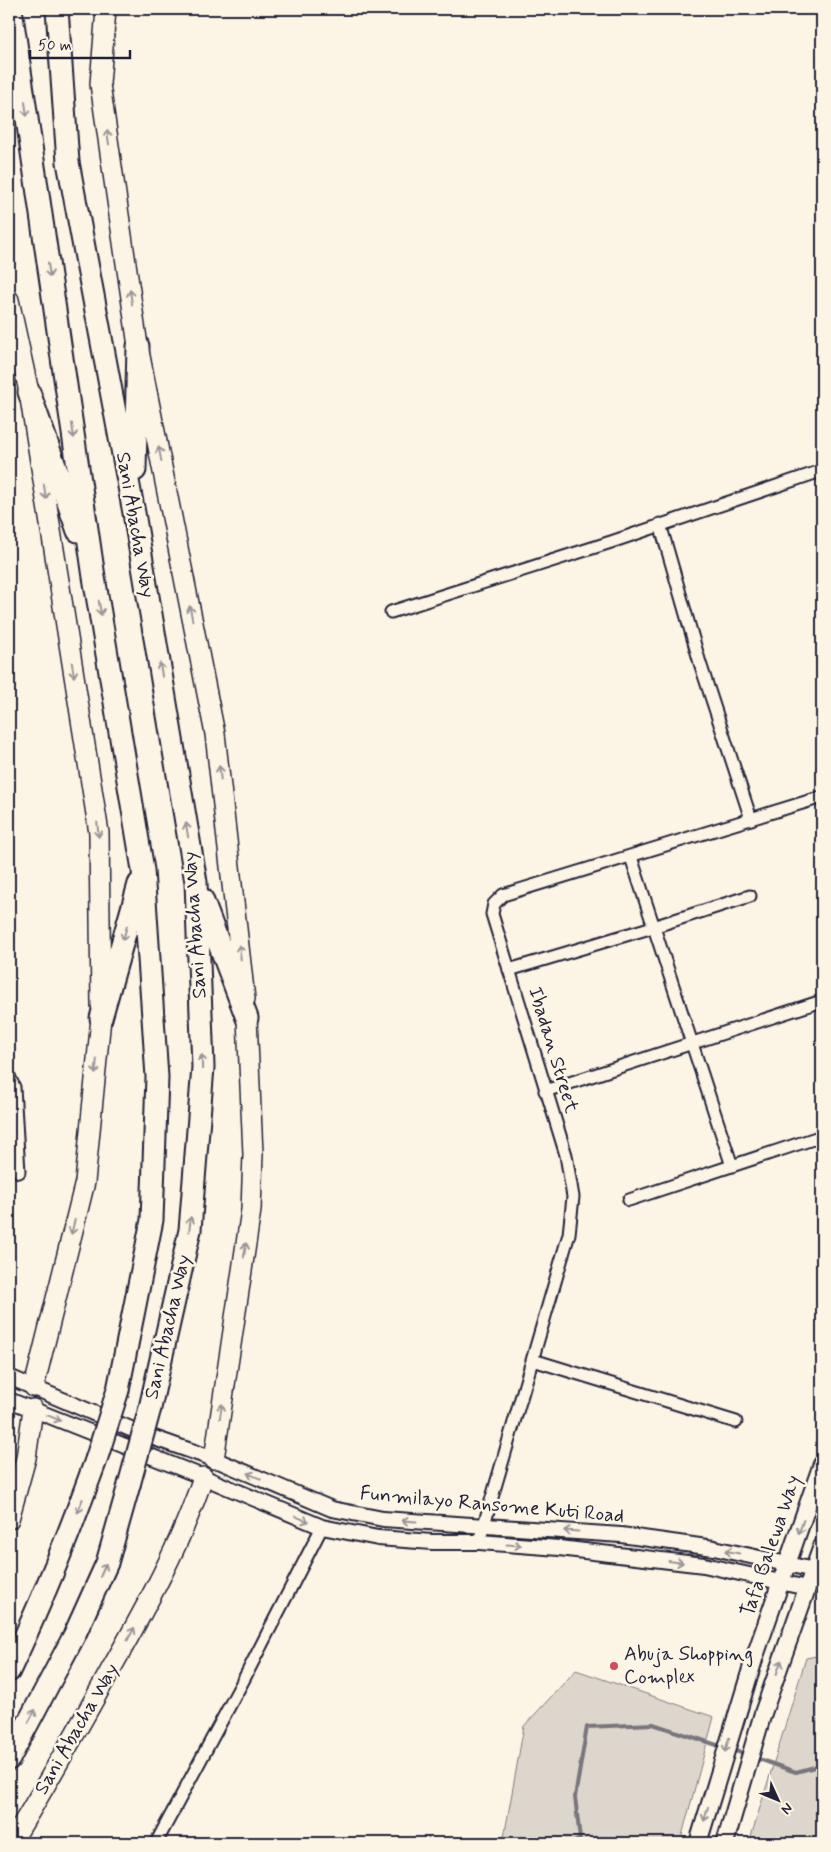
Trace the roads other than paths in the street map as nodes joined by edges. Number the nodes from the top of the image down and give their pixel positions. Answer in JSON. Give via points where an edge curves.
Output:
{"nodes":[{"id":1,"x":11,"y":9,"type":"edge"},
{"id":2,"x":57,"y":9,"type":"edge"},
{"id":3,"x":106,"y":9,"type":"edge"},
{"id":4,"x":9,"y":300,"type":"edge"},
{"id":5,"x":138,"y":346,"type":"junction"},
{"id":6,"x":29,"y":392,"type":"junction"},
{"id":7,"x":821,"y":471,"type":"edge"},
{"id":8,"x":134,"y":513,"type":"junction"},
{"id":9,"x":660,"y":524,"type":"junction"},
{"id":10,"x":94,"y":577,"type":"junction"},
{"id":11,"x":391,"y":612,"type":"dead end"},
{"id":12,"x":822,"y":797,"type":"edge"},
{"id":13,"x":750,"y":819,"type":"junction"},
{"id":14,"x":631,"y":857,"type":"junction"},
{"id":15,"x":143,"y":870,"type":"junction"},
{"id":16,"x":196,"y":882,"type":"junction"},
{"id":17,"x":750,"y":896,"type":"dead end"},
{"id":18,"x":653,"y":927,"type":"junction"},
{"id":19,"x":508,"y":970,"type":"junction"},
{"id":20,"x":822,"y":1001,"type":"edge"},
{"id":21,"x":101,"y":1018,"type":"junction"},
{"id":22,"x":247,"y":1018,"type":"junction"},
{"id":23,"x":692,"y":1045,"type":"junction"},
{"id":24,"x":9,"y":1076,"type":"edge"},
{"id":25,"x":546,"y":1091,"type":"junction"},
{"id":26,"x":822,"y":1136,"type":"edge"},
{"id":27,"x":732,"y":1166,"type":"junction"},
{"id":28,"x":19,"y":1172,"type":"dead end"},
{"id":29,"x":629,"y":1200,"type":"dead end"},
{"id":30,"x":533,"y":1360,"type":"junction"},
{"id":31,"x":9,"y":1377,"type":"edge"},
{"id":32,"x":34,"y":1387,"type":"junction"},
{"id":33,"x":9,"y":1400,"type":"edge"},
{"id":34,"x":33,"y":1409,"type":"junction"},
{"id":35,"x":736,"y":1422,"type":"dead end"},
{"id":36,"x":214,"y":1459,"type":"junction"},
{"id":37,"x":822,"y":1464,"type":"edge"},
{"id":38,"x":203,"y":1477,"type":"junction"},
{"id":39,"x":9,"y":1519,"type":"edge"},
{"id":40,"x":484,"y":1526,"type":"junction"},
{"id":41,"x":322,"y":1527,"type":"junction"},
{"id":42,"x":479,"y":1542,"type":"junction"},
{"id":43,"x":822,"y":1546,"type":"edge"},
{"id":44,"x":789,"y":1563,"type":"junction"},
{"id":45,"x":814,"y":1570,"type":"junction"},
{"id":46,"x":782,"y":1582,"type":"junction"},
{"id":47,"x":807,"y":1588,"type":"junction"},
{"id":48,"x":9,"y":1671,"type":"edge"},
{"id":49,"x":9,"y":1759,"type":"edge"},
{"id":50,"x":11,"y":1843,"type":"edge"},
{"id":51,"x":156,"y":1843,"type":"edge"},
{"id":52,"x":698,"y":1843,"type":"edge"},
{"id":53,"x":725,"y":1843,"type":"edge"}],
"edges":[{"from":1,"to":10,"type":"highway","name":"Sani Abacha Way","one_way":true},
{"from":2,"to":8,"type":"highway","name":"Sani Abacha Way","via":[[68,162]]},
{"from":5,"to":3,"type":"main road","one_way":true,"via":[[100,84]]},
{"from":4,"to":6,"type":"main road"},
{"from":5,"to":8,"type":"highway"},
{"from":22,"to":5,"type":"main road","one_way":true,"via":[[216,734]]},
{"from":6,"to":10,"type":"highway"},
{"from":6,"to":21,"type":"main road","one_way":true,"via":[[99,833]]},
{"from":7,"to":9,"type":"street"},
{"from":16,"to":8,"type":"highway","name":"Sani Abacha Way","one_way":true},
{"from":9,"to":11,"type":"street"},
{"from":9,"to":13,"type":"street"},
{"from":10,"to":15,"type":"highway","name":"Sani Abacha Way","one_way":true},
{"from":12,"to":13,"type":"street","name":"Ibadan Street"},
{"from":13,"to":14,"type":"street","name":"Ibadan Street"},
{"from":14,"to":18,"type":"street"},
{"from":14,"to":19,"type":"street","name":"Ibadan Street","via":[[503,896],[494,904],[492,914]]},
{"from":15,"to":21,"type":"highway","one_way":true},
{"from":15,"to":48,"type":"highway","name":"Sani Abacha Way","one_way":true,"bridge":true,"via":[[157,1076],[152,1220],[118,1390],[96,1460],[67,1541]]},
{"from":16,"to":22,"type":"highway"},
{"from":49,"to":16,"type":"highway","name":"Sani Abacha Way","one_way":true,"bridge":true,"via":[[74,1636],[106,1563],[150,1408],[191,1220],[203,1067]]},
{"from":17,"to":18,"type":"street"},
{"from":18,"to":19,"type":"street"},
{"from":18,"to":23,"type":"street"},
{"from":19,"to":25,"type":"street","name":"Ibadan Street"},
{"from":20,"to":23,"type":"street"},
{"from":21,"to":32,"type":"main road","one_way":true,"via":[[84,1182]]},
{"from":36,"to":22,"type":"main road","one_way":true,"via":[[252,1210]]},
{"from":23,"to":25,"type":"street"},
{"from":23,"to":27,"type":"street"},
{"from":24,"to":28,"type":"street","via":[[14,1087]]},
{"from":25,"to":30,"type":"street","name":"Ibadan Street","via":[[566,1155],[573,1197],[569,1234]]},
{"from":26,"to":27,"type":"street"},
{"from":27,"to":29,"type":"street"},
{"from":30,"to":35,"type":"street"},
{"from":30,"to":40,"type":"street","name":"Ibadan Street"},
{"from":31,"to":32,"type":"street","name":"Funmilayo Ransome Kuti Road"},
{"from":32,"to":36,"type":"street","name":"Funmilayo Ransome Kuti Road","via":[[140,1433]]},
{"from":33,"to":34,"type":"street","name":"Funmilayo Ransome Kuti Road"},
{"from":34,"to":38,"type":"street","name":"Funmilayo Ransome Kuti Road","one_way":true},
{"from":34,"to":39,"type":"main road","via":[[26,1458]]},
{"from":40,"to":36,"type":"street","name":"Funmilayo Ransome Kuti Road","one_way":true,"via":[[383,1519],[332,1509]]},
{"from":37,"to":44,"type":"main road","name":"Tafa Balewa Way","one_way":true},
{"from":38,"to":41,"type":"street","name":"Funmilayo Ransome Kuti Road","one_way":true},
{"from":50,"to":38,"type":"main road","name":"Sani Abacha Way","one_way":true,"via":[[140,1618],[192,1511]]},
{"from":40,"to":42,"type":"street","name":"Ibadan Street"},
{"from":44,"to":40,"type":"street","name":"Funmilayo Ransome Kuti Road","one_way":true,"via":[[621,1535]]},
{"from":41,"to":42,"type":"street","name":"Funmilayo Ransome Kuti Road","via":[[378,1538]]},
{"from":41,"to":51,"type":"street"},
{"from":42,"to":46,"type":"street","name":"Funmilayo Ransome Kuti Road","one_way":true,"via":[[704,1565]]},
{"from":43,"to":45,"type":"main road"},
{"from":44,"to":45,"type":"street","name":"Funmilayo Ransome Kuti Road"},
{"from":44,"to":46,"type":"main road","name":"Tafa Balewa Way"},
{"from":45,"to":47,"type":"main road"},
{"from":46,"to":47,"type":"street","name":"Funmilayo Ransome Kuti Road"},
{"from":46,"to":52,"type":"main road","name":"Tafa Balewa Way","one_way":true,"via":[[754,1656]]},
{"from":53,"to":47,"type":"main road","one_way":true,"via":[[763,1713]]}]}
